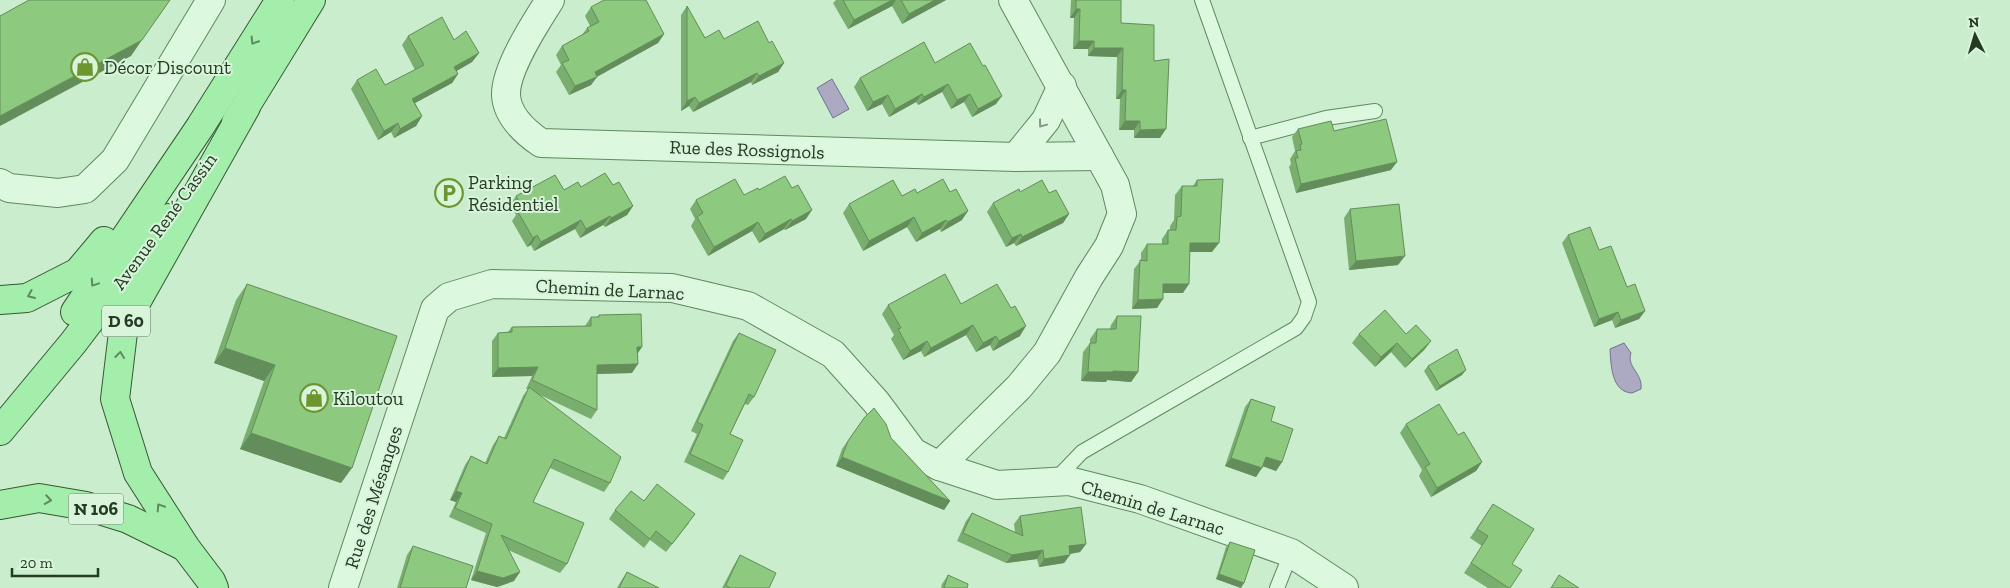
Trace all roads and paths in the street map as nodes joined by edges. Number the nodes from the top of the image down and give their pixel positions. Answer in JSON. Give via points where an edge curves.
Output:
{"nodes":[{"id":1,"x":211,"y":0,"type":"edge"},
{"id":2,"x":280,"y":0,"type":"edge"},
{"id":3,"x":312,"y":0,"type":"edge"},
{"id":4,"x":550,"y":0,"type":"edge"},
{"id":5,"x":1013,"y":0,"type":"edge"},
{"id":6,"x":1202,"y":0,"type":"edge"},
{"id":7,"x":1062,"y":86,"type":"junction"},
{"id":8,"x":246,"y":107,"type":"junction"},
{"id":9,"x":1375,"y":111,"type":"dead end"},
{"id":10,"x":200,"y":127,"type":"junction"},
{"id":11,"x":1250,"y":138,"type":"junction"},
{"id":12,"x":1099,"y":156,"type":"junction"},
{"id":13,"x":1016,"y":157,"type":"junction"},
{"id":14,"x":0,"y":183,"type":"edge"},
{"id":15,"x":450,"y":297,"type":"joint"},
{"id":16,"x":0,"y":300,"type":"edge"},
{"id":17,"x":0,"y":404,"type":"edge"},
{"id":18,"x":0,"y":431,"type":"edge"},
{"id":19,"x":939,"y":466,"type":"junction"},
{"id":20,"x":1052,"y":482,"type":"junction"},
{"id":21,"x":0,"y":506,"type":"edge"},
{"id":22,"x":186,"y":548,"type":"junction"},
{"id":23,"x":1291,"y":553,"type":"junction"},
{"id":24,"x":214,"y":588,"type":"edge"},
{"id":25,"x":343,"y":588,"type":"edge"},
{"id":26,"x":1277,"y":588,"type":"edge"},
{"id":27,"x":1344,"y":588,"type":"edge"}],
"edges":[{"from":1,"to":14,"type":"street","via":[[115,160],[85,189],[58,193],[9,188]]},
{"from":2,"to":10,"type":"main road","name":"Avenue René Cassin","number":"D 60","one_way":true},
{"from":3,"to":8,"type":"main road","name":"Avenue René Cassin","number":"D 60"},
{"from":4,"to":13,"type":"street","name":"Rue des Rossignols","via":[[512,66],[506,94],[512,115],[526,132],[541,143]]},
{"from":5,"to":7,"type":"street"},
{"from":6,"to":11,"type":"lane"},
{"from":7,"to":12,"type":"street"},
{"from":7,"to":13,"type":"street","one_way":true,"via":[[1046,120]]},
{"from":8,"to":18,"type":"main road","name":"Avenue René Cassin","number":"D 60","via":[[191,188],[73,343]]},
{"from":22,"to":8,"type":"main road","number":"D 60","one_way":true,"via":[[138,473],[115,399],[124,324]]},
{"from":9,"to":11,"type":"lane","via":[[1326,118]]},
{"from":10,"to":16,"type":"main road","number":"D 60","one_way":true,"via":[[78,272],[27,298]]},
{"from":10,"to":17,"type":"main road","name":"Avenue René Cassin","number":"D 60","one_way":true,"via":[[66,325]]},
{"from":11,"to":20,"type":"lane","via":[[1309,302],[1304,317],[1296,328],[1082,452]]},
{"from":12,"to":13,"type":"street","name":"Rue des Rossignols"},
{"from":12,"to":19,"type":"street","via":[[1115,185],[1122,214],[1109,246],[1047,353],[1019,387]]},
{"from":15,"to":19,"type":"street","name":"Chemin de Larnac","via":[[492,284],[672,288],[748,306],[833,354],[876,402],[913,452]]},
{"from":15,"to":25,"type":"street","name":"Rue des Mésanges","via":[[435,309]]},
{"from":19,"to":20,"type":"street","name":"Chemin de Larnac","via":[[997,484]]},
{"from":20,"to":23,"type":"street","name":"Chemin de Larnac","via":[[1069,481],[1140,499]]},
{"from":21,"to":22,"type":"main road","number":"N 106","one_way":true,"via":[[39,498],[86,506],[128,519]]},
{"from":22,"to":24,"type":"main road","number":"N 106"},
{"from":23,"to":26,"type":"lane"},
{"from":23,"to":27,"type":"street","name":"Chemin de Larnac"}]}
